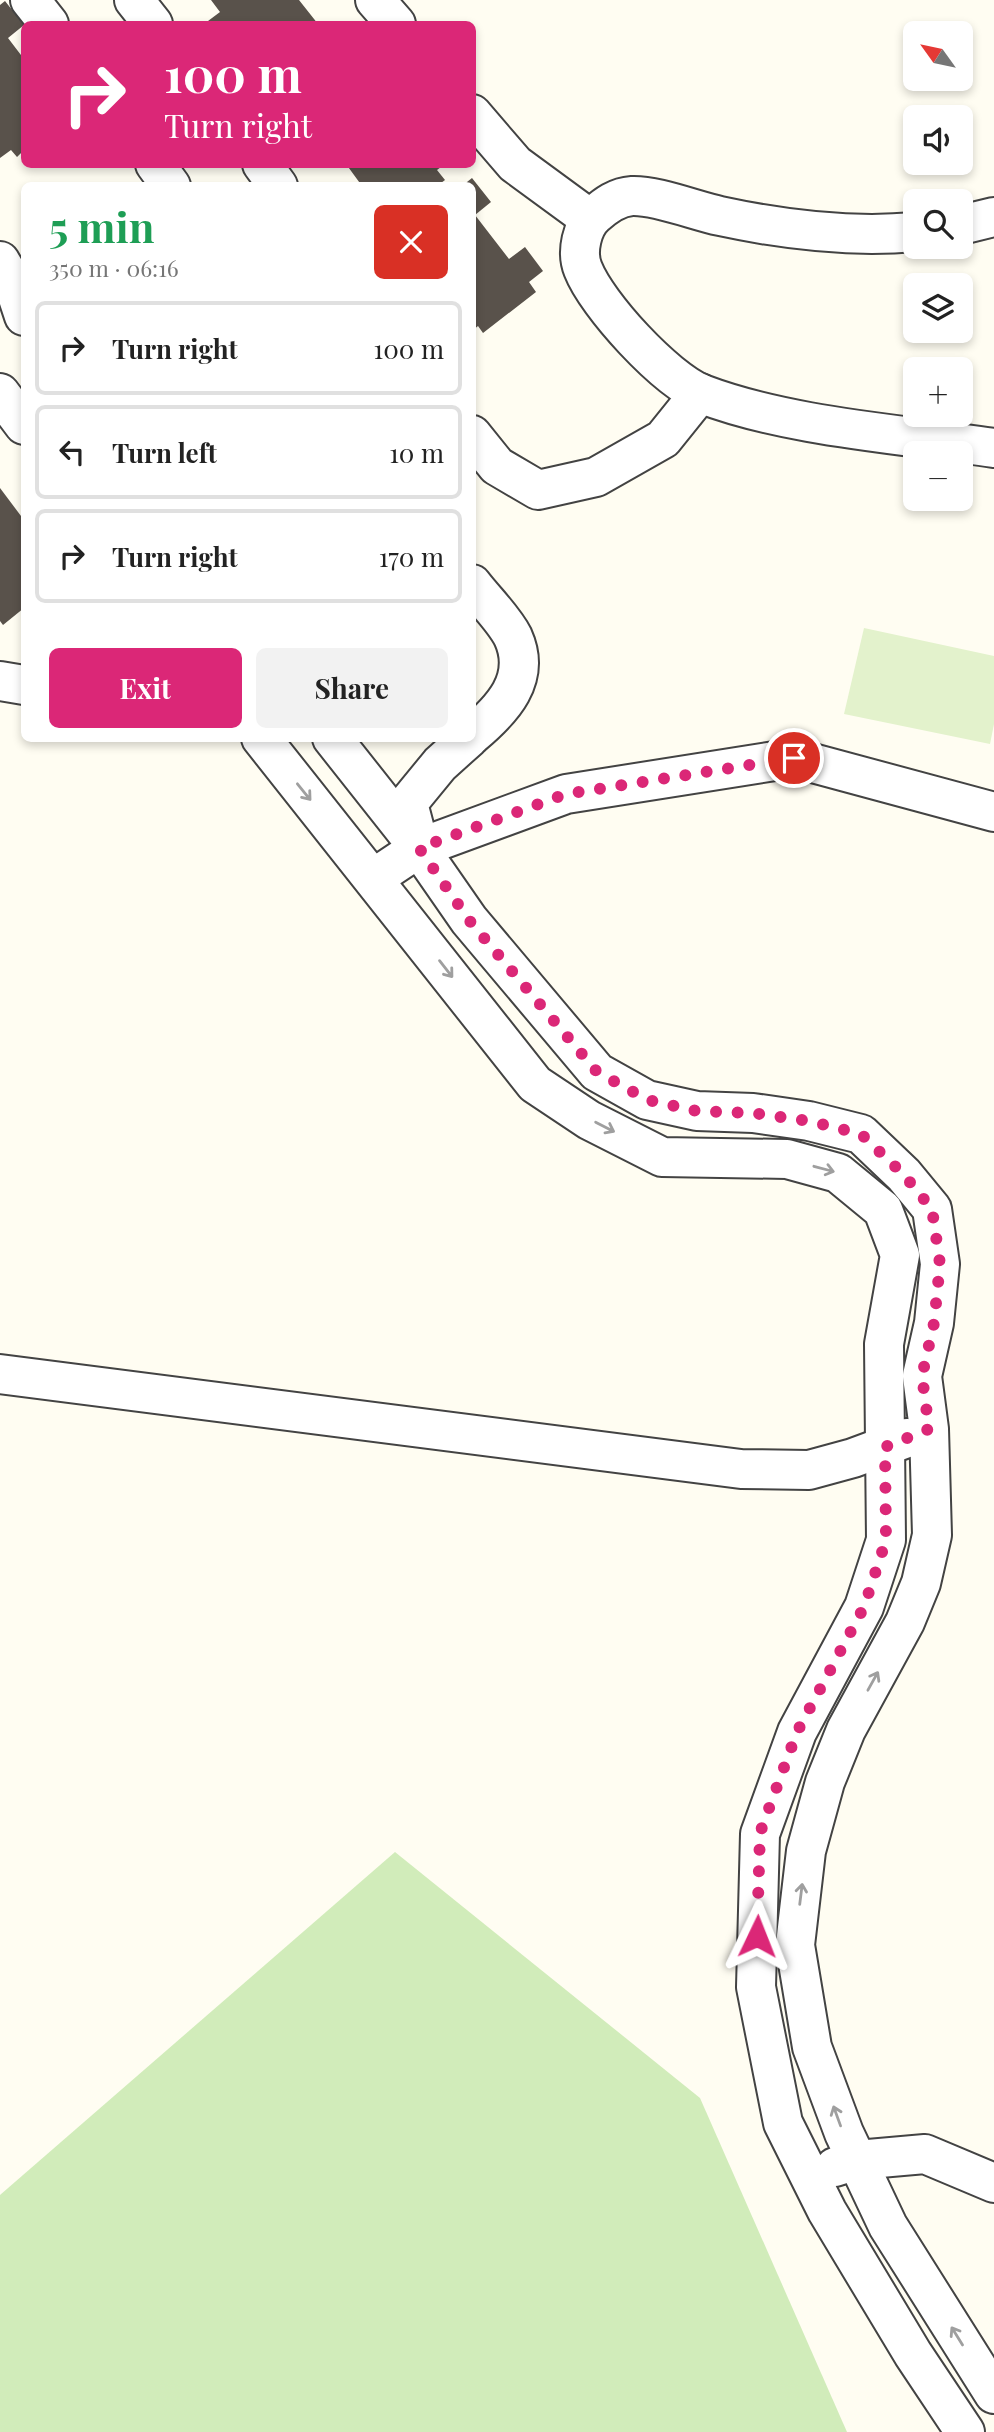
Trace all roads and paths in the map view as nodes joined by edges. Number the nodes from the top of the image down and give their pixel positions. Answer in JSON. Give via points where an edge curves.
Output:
{"nodes":[{"id":1,"x":30,"y":0,"type":"edge"},
{"id":2,"x":134,"y":0,"type":"edge"},
{"id":3,"x":375,"y":0,"type":"edge"},
{"id":4,"x":47,"y":21,"type":"edge"},
{"id":5,"x":151,"y":21,"type":"edge"},
{"id":6,"x":393,"y":21,"type":"edge"},
{"id":7,"x":476,"y":119,"type":"edge"},
{"id":8,"x":994,"y":217,"type":"edge"},
{"id":9,"x":590,"y":219,"type":"junction"},
{"id":10,"x":973,"y":222,"type":"edge"},
{"id":11,"x":903,"y":233,"type":"edge"},
{"id":12,"x":0,"y":261,"type":"edge"},
{"id":13,"x":17,"y":323,"type":"edge"},
{"id":14,"x":0,"y":393,"type":"edge"},
{"id":15,"x":700,"y":393,"type":"junction"},
{"id":16,"x":21,"y":421,"type":"edge"},
{"id":17,"x":476,"y":440,"type":"edge"},
{"id":18,"x":994,"y":448,"type":"edge"},
{"id":19,"x":476,"y":589,"type":"edge"},
{"id":20,"x":0,"y":681,"type":"edge"},
{"id":21,"x":21,"y":684,"type":"edge"},
{"id":22,"x":476,"y":733,"type":"edge"},
{"id":23,"x":264,"y":742,"type":"edge"},
{"id":24,"x":335,"y":742,"type":"edge"},
{"id":25,"x":465,"y":742,"type":"edge"},
{"id":26,"x":994,"y":812,"type":"edge"},
{"id":27,"x":419,"y":848,"type":"junction"},
{"id":28,"x":374,"y":878,"type":"junction"},
{"id":29,"x":0,"y":1374,"type":"edge"},
{"id":30,"x":929,"y":1429,"type":"junction"},
{"id":31,"x":885,"y":1447,"type":"junction"},
{"id":32,"x":857,"y":2160,"type":"junction"},
{"id":33,"x":809,"y":2174,"type":"junction"},
{"id":34,"x":994,"y":2183,"type":"edge"},
{"id":35,"x":994,"y":2394,"type":"edge"},
{"id":36,"x":965,"y":2432,"type":"edge"}],
"edges":[{"from":1,"to":4,"type":"street"},
{"from":2,"to":5,"type":"street"},
{"from":3,"to":6,"type":"street"},
{"from":7,"to":9,"type":"street","via":[[515,164]]},
{"from":8,"to":10,"type":"street"},
{"from":9,"to":11,"type":"street","via":[[609,203],[633,196],[769,227],[872,236]]},
{"from":9,"to":15,"type":"street","via":[[581,242],[582,267],[594,289],[648,356]]},
{"from":12,"to":13,"type":"street","via":[[13,283]]},
{"from":14,"to":16,"type":"street"},
{"from":15,"to":17,"type":"street","via":[[663,439],[596,477],[538,490],[497,466]]},
{"from":15,"to":18,"type":"street","via":[[780,416]]},
{"from":19,"to":22,"type":"street","via":[[513,638],[520,677],[499,713]]},
{"from":20,"to":21,"type":"street"},
{"from":23,"to":28,"type":"street","one_way":true},
{"from":24,"to":27,"type":"street"},
{"from":25,"to":27,"type":"street","via":[[408,803]]},
{"from":26,"to":27,"type":"street","via":[[794,758],[566,794]]},
{"from":27,"to":28,"type":"street"},
{"from":27,"to":30,"type":"street","via":[[469,920],[597,1072],[648,1100],[697,1111],[809,1121],[861,1134],[904,1175],[932,1209],[940,1264],[922,1376]]},
{"from":28,"to":31,"type":"street","one_way":true,"via":[[535,1084],[589,1120],[662,1157],[787,1160],[838,1173],[883,1210],[900,1255],[884,1344]]},
{"from":29,"to":31,"type":"street","via":[[741,1469],[809,1470]]},
{"from":30,"to":31,"type":"street"},
{"from":32,"to":30,"type":"street","one_way":true,"via":[[812,2047],[795,1945],[806,1851],[825,1782],[846,1730],[921,1583],[932,1535]]},
{"from":31,"to":33,"type":"street","via":[[886,1540],[864,1607],[797,1732],[760,1833],[756,1987],[783,2123]]},
{"from":32,"to":33,"type":"street"},
{"from":32,"to":34,"type":"street","via":[[925,2154]]},
{"from":35,"to":32,"type":"street","one_way":true,"via":[[888,2226]]},
{"from":33,"to":36,"type":"street","via":[[913,2354]]}]}
